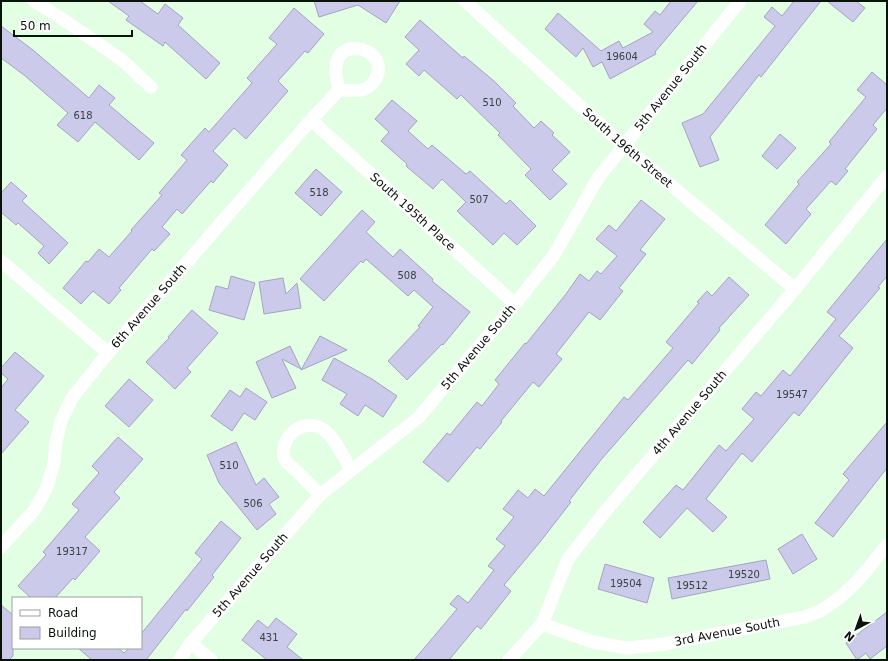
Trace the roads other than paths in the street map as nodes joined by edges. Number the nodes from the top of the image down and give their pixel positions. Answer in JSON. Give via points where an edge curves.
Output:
{"nodes":[{"id":1,"x":34,"y":1,"type":"edge"},
{"id":2,"x":465,"y":1,"type":"edge"},
{"id":3,"x":740,"y":1,"type":"edge"},
{"id":4,"x":151,"y":87,"type":"dead end"},
{"id":5,"x":339,"y":90,"type":"dead end"},
{"id":6,"x":311,"y":120,"type":"junction"},
{"id":7,"x":624,"y":146,"type":"junction"},
{"id":8,"x":887,"y":176,"type":"edge"},
{"id":9,"x":1,"y":261,"type":"edge"},
{"id":10,"x":794,"y":289,"type":"junction"},
{"id":11,"x":515,"y":304,"type":"junction"},
{"id":12,"x":108,"y":353,"type":"junction"},
{"id":13,"x":351,"y":470,"type":"junction"},
{"id":14,"x":320,"y":494,"type":"junction"},
{"id":15,"x":887,"y":545,"type":"edge"},
{"id":16,"x":1,"y":547,"type":"edge"},
{"id":17,"x":542,"y":624,"type":"junction"},
{"id":18,"x":191,"y":644,"type":"junction"},
{"id":19,"x":179,"y":660,"type":"edge"},
{"id":20,"x":211,"y":660,"type":"edge"},
{"id":21,"x":509,"y":660,"type":"edge"}],
"edges":[{"from":1,"to":4,"type":"street","via":[[122,60]]},
{"from":2,"to":7,"type":"street","name":"South 196th Street"},
{"from":3,"to":7,"type":"street","name":"5th Avenue South"},
{"from":5,"to":6,"type":"street","name":"6th Avenue South"},
{"from":6,"to":11,"type":"street","name":"South 195th Place"},
{"from":6,"to":12,"type":"street","name":"6th Avenue South"},
{"from":7,"to":10,"type":"street","name":"South 196th Street"},
{"from":7,"to":11,"type":"street","name":"5th Avenue South","via":[[598,178],[554,255]]},
{"from":8,"to":10,"type":"street","name":"4th Avenue South"},
{"from":9,"to":12,"type":"street"},
{"from":10,"to":17,"type":"street","name":"4th Avenue South","via":[[568,559]]},
{"from":11,"to":13,"type":"street","name":"5th Avenue South","via":[[418,418]]},
{"from":12,"to":16,"type":"street","name":"6th Avenue South","via":[[72,398],[61,421],[54,463],[40,501]]},
{"from":13,"to":14,"type":"street","name":"5th Avenue South"},
{"from":13,"to":14,"type":"street","via":[[324,430],[305,426],[294,431],[285,442],[285,460]]},
{"from":14,"to":18,"type":"street","name":"5th Avenue South"},
{"from":15,"to":17,"type":"street","name":"3rd Avenue South","via":[[844,595],[805,617],[664,644],[627,648],[593,642]]},
{"from":17,"to":21,"type":"street","name":"4th Avenue South"},
{"from":18,"to":19,"type":"street","name":"5th Avenue South"},
{"from":18,"to":20,"type":"street"}]}
